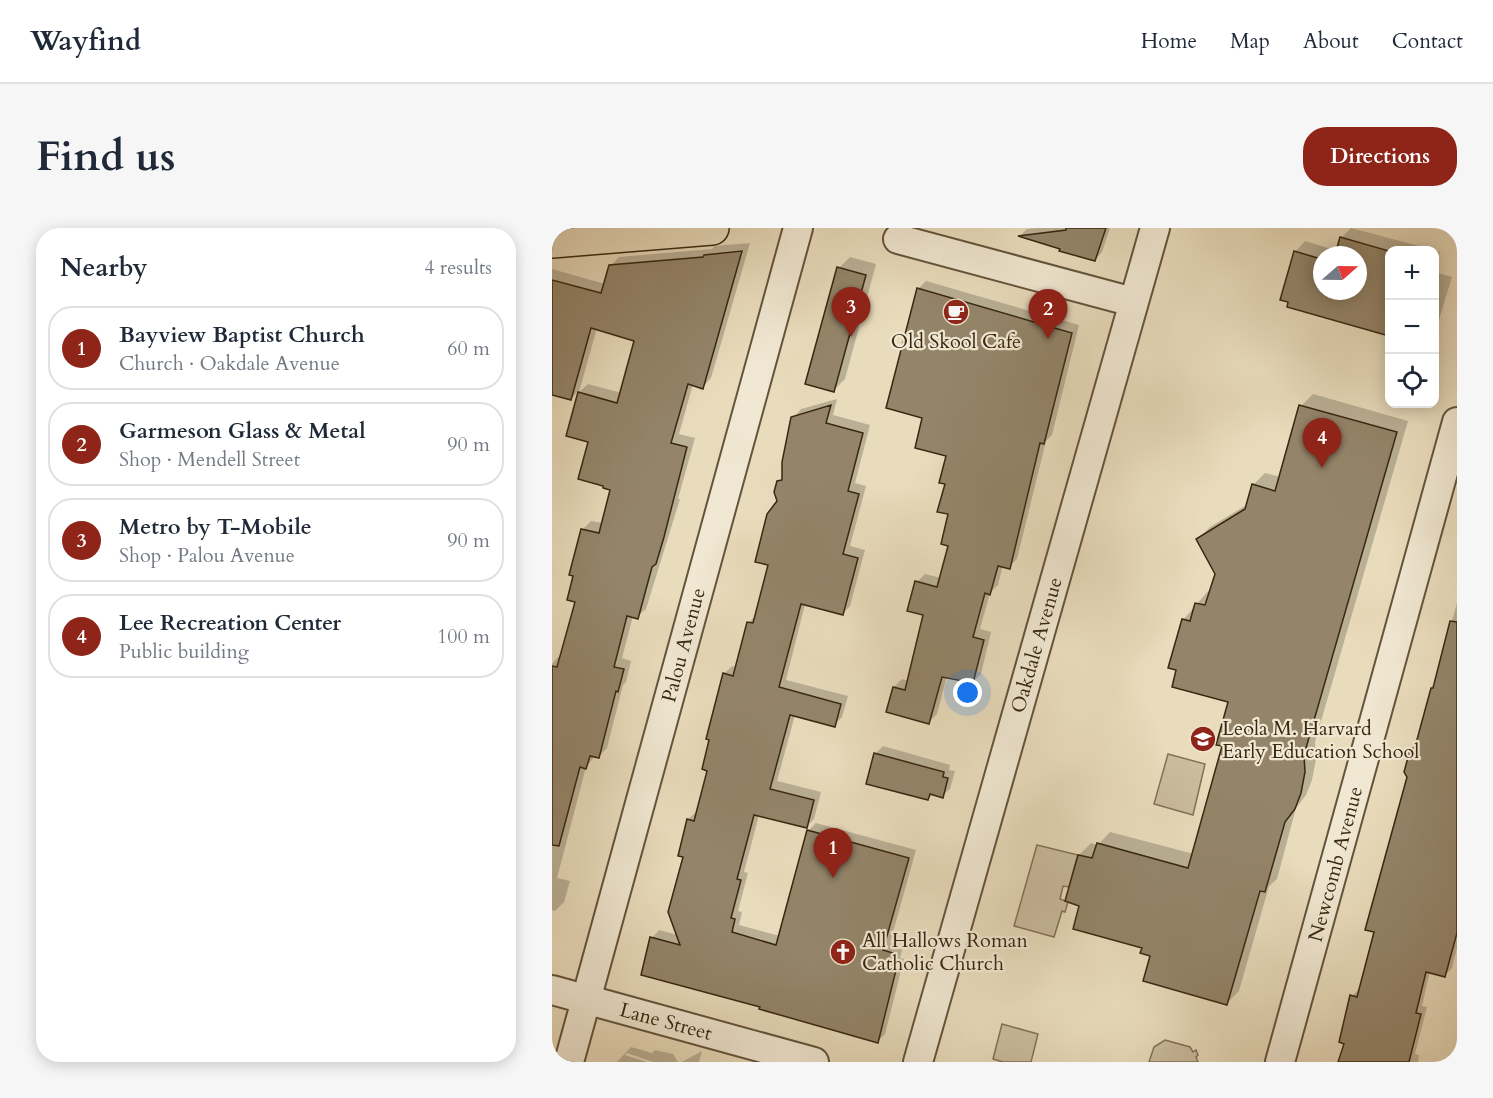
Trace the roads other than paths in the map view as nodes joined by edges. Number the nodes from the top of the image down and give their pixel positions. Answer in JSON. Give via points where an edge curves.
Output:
{"nodes":[{"id":1,"x":712,"y":228,"type":"edge"},
{"id":2,"x":798,"y":228,"type":"edge"},
{"id":3,"x":1155,"y":228,"type":"edge"},
{"id":4,"x":898,"y":239,"type":"dead end"},
{"id":5,"x":552,"y":241,"type":"edge"},
{"id":6,"x":1133,"y":302,"type":"junction"},
{"id":7,"x":1457,"y":422,"type":"edge"},
{"id":8,"x":552,"y":990,"type":"edge"},
{"id":9,"x":586,"y":999,"type":"junction"},
{"id":10,"x":569,"y":1062,"type":"edge"},
{"id":11,"x":814,"y":1062,"type":"edge"},
{"id":12,"x":918,"y":1062,"type":"edge"},
{"id":13,"x":1280,"y":1062,"type":"edge"}],
"edges":[{"from":1,"to":5,"type":"main road"},
{"from":2,"to":9,"type":"street","name":"Palou Avenue"},
{"from":3,"to":6,"type":"street","name":"Oakdale Avenue"},
{"from":4,"to":6,"type":"street"},
{"from":6,"to":12,"type":"street","name":"Oakdale Avenue"},
{"from":7,"to":13,"type":"street","name":"Newcomb Avenue"},
{"from":8,"to":9,"type":"street","name":"Lane Street"},
{"from":9,"to":10,"type":"street","name":"Palou Avenue"},
{"from":9,"to":11,"type":"street","name":"Lane Street"}]}
